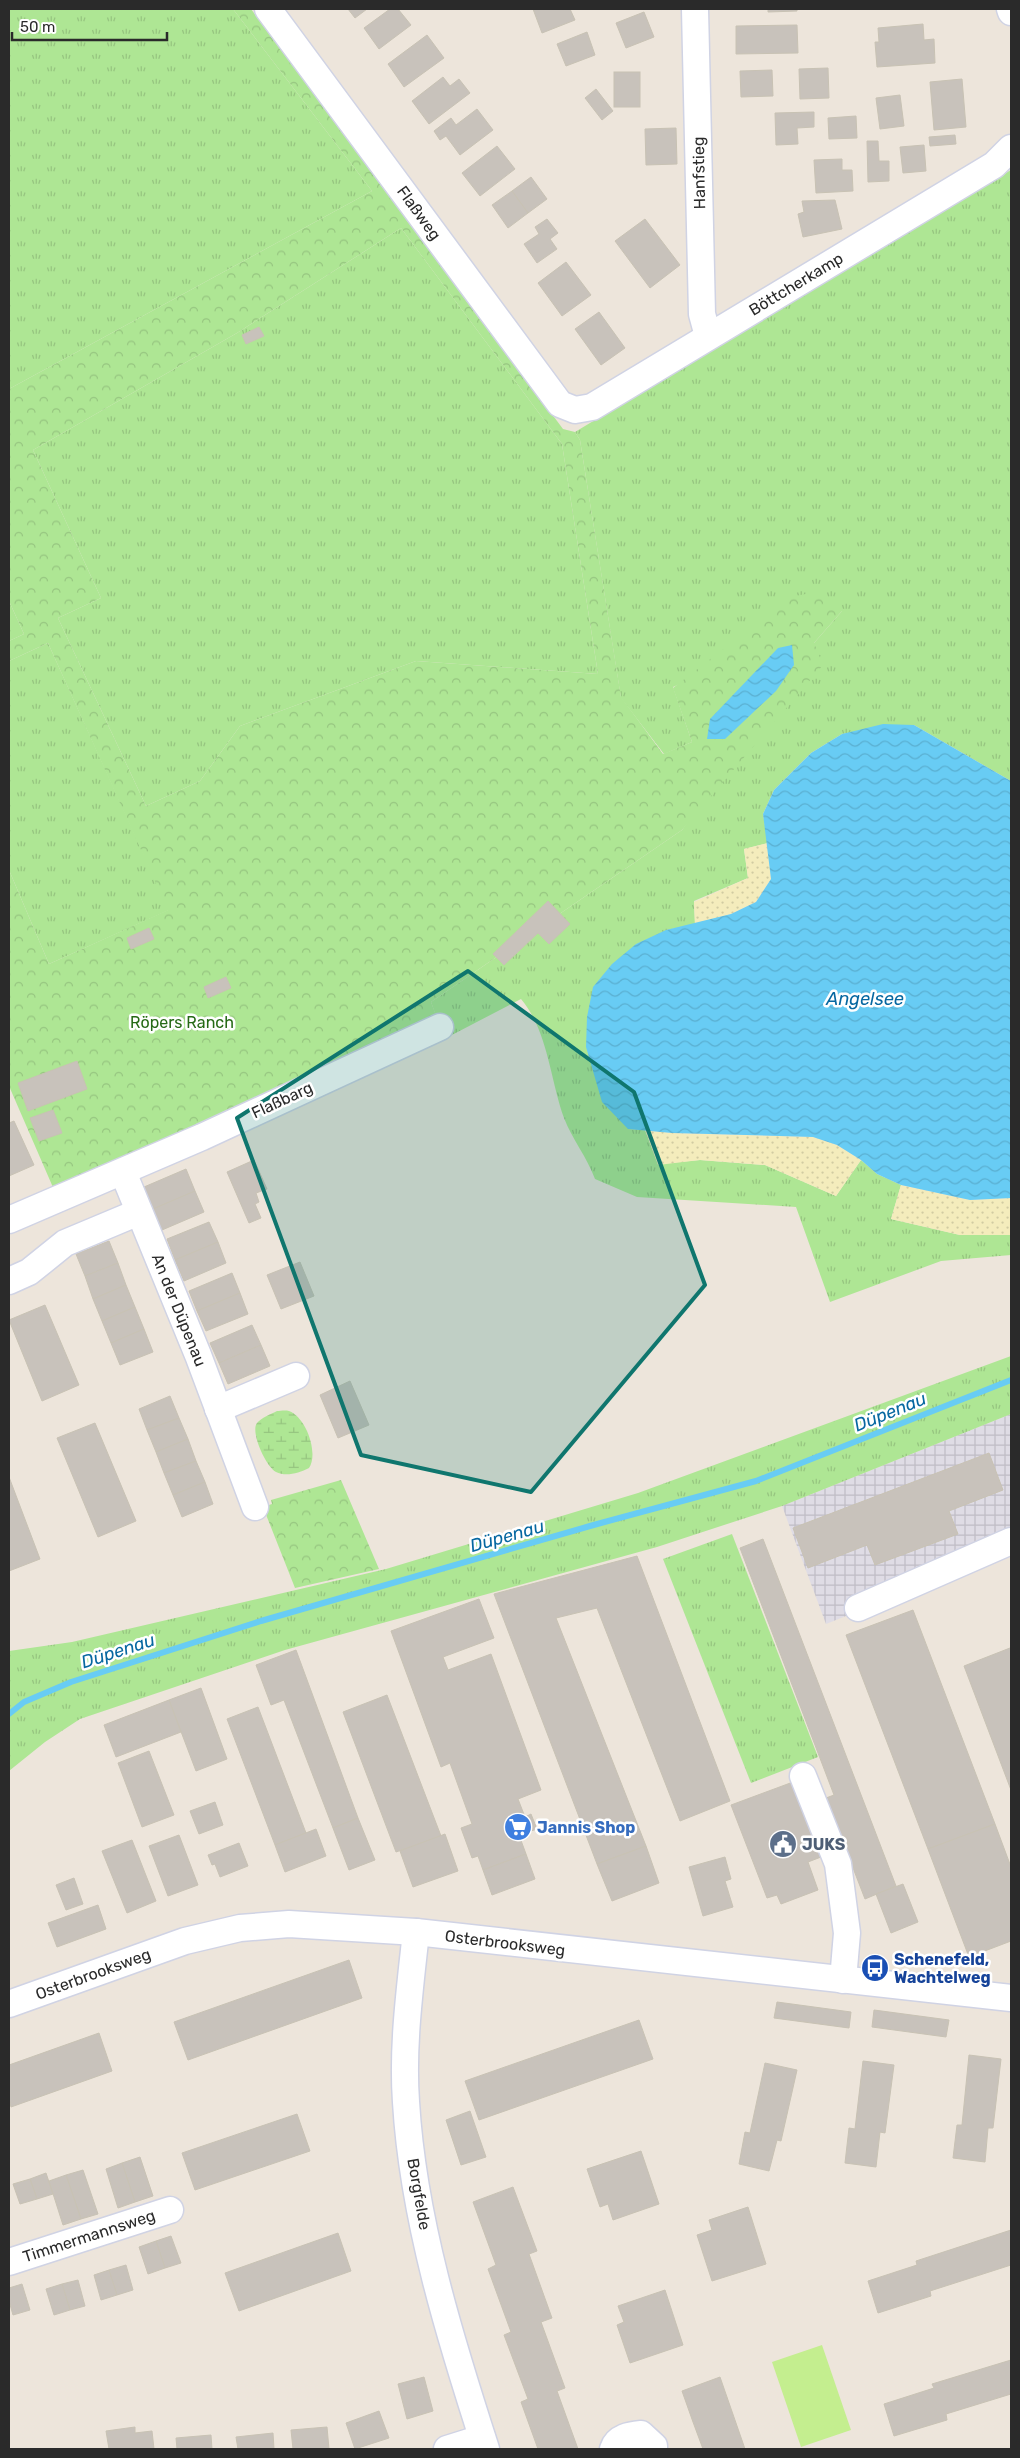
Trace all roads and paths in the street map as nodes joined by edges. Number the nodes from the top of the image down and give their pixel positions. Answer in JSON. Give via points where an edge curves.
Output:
{"nodes":[{"id":1,"x":268,"y":9,"type":"edge"},
{"id":2,"x":696,"y":9,"type":"edge"},
{"id":3,"x":1011,"y":148,"type":"edge"},
{"id":4,"x":708,"y":336,"type":"junction"},
{"id":5,"x":575,"y":410,"type":"joint"},
{"id":6,"x":440,"y":1027,"type":"dead end"},
{"id":7,"x":123,"y":1172,"type":"junction"},
{"id":8,"x":139,"y":1212,"type":"junction"},
{"id":9,"x":9,"y":1220,"type":"edge"},
{"id":10,"x":9,"y":1281,"type":"edge"},
{"id":11,"x":296,"y":1376,"type":"dead end"},
{"id":12,"x":218,"y":1409,"type":"junction"},
{"id":13,"x":255,"y":1507,"type":"dead end"},
{"id":14,"x":1011,"y":1541,"type":"edge"},
{"id":15,"x":858,"y":1608,"type":"dead end"},
{"id":16,"x":803,"y":1776,"type":"dead end"},
{"id":17,"x":416,"y":1932,"type":"junction"},
{"id":18,"x":843,"y":1980,"type":"junction"},
{"id":19,"x":1011,"y":1998,"type":"edge"},
{"id":20,"x":9,"y":2004,"type":"edge"},
{"id":21,"x":170,"y":2210,"type":"dead end"},
{"id":22,"x":9,"y":2262,"type":"edge"},
{"id":23,"x":484,"y":2444,"type":"edge"},
{"id":24,"x":447,"y":2449,"type":"edge"},
{"id":25,"x":612,"y":2449,"type":"edge"},
{"id":26,"x":654,"y":2449,"type":"edge"}],
"edges":[{"from":1,"to":5,"type":"street","name":"Flaßweg","via":[[560,404]]},
{"from":2,"to":4,"type":"street","name":"Hanfstieg","via":[[702,314]]},
{"from":3,"to":4,"type":"street","name":"Böttcherkamp","via":[[994,165]]},
{"from":4,"to":5,"type":"street","name":"Böttcherkamp","via":[[592,407]]},
{"from":6,"to":7,"type":"street","name":"Flaßbarg"},
{"from":7,"to":8,"type":"street"},
{"from":7,"to":9,"type":"street","name":"Flaßbarg"},
{"from":8,"to":10,"type":"street","via":[[65,1243],[29,1272]]},
{"from":8,"to":12,"type":"street","name":"An der Düpenau"},
{"from":11,"to":12,"type":"street"},
{"from":12,"to":13,"type":"street","name":"An der Düpenau"},
{"from":14,"to":15,"type":"street"},
{"from":16,"to":18,"type":"street","via":[[838,1864],[847,1933]]},
{"from":17,"to":18,"type":"street","name":"Osterbrooksweg"},
{"from":17,"to":20,"type":"street","name":"Osterbrooksweg","via":[[289,1924],[240,1928],[160,1949]]},
{"from":17,"to":23,"type":"street","name":"Borgfelde","via":[[405,2068],[412,2156],[424,2230]]},
{"from":18,"to":19,"type":"street","name":"Osterbrooksweg"},
{"from":21,"to":22,"type":"street","name":"Timmermannsweg"},
{"from":23,"to":24,"type":"street"},
{"from":25,"to":26,"type":"street","via":[[626,2436],[641,2434]]}]}
